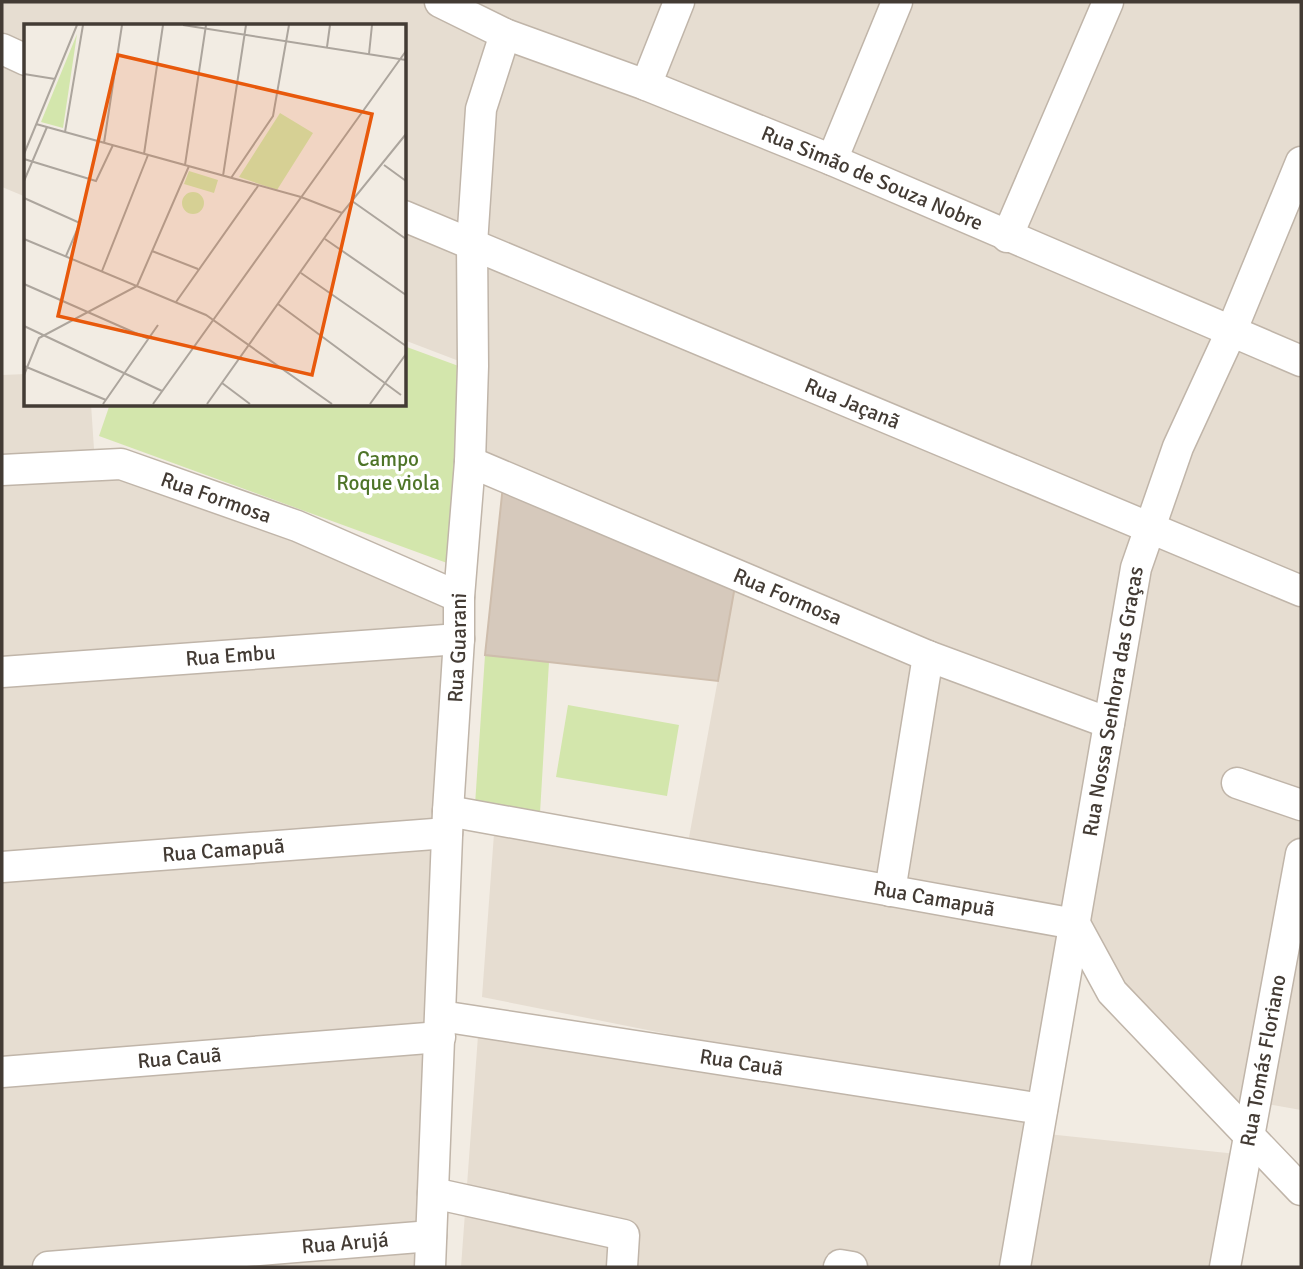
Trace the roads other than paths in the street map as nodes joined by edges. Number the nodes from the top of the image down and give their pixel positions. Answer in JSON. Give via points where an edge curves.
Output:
{"nodes":[{"id":1,"x":440,"y":2,"type":"edge"},
{"id":2,"x":679,"y":2,"type":"edge"},
{"id":3,"x":897,"y":2,"type":"edge"},
{"id":4,"x":1108,"y":2,"type":"edge"},
{"id":5,"x":505,"y":34,"type":"junction"},
{"id":6,"x":2,"y":50,"type":"edge"},
{"id":7,"x":24,"y":59,"type":"edge"},
{"id":8,"x":646,"y":85,"type":"junction"},
{"id":9,"x":832,"y":160,"type":"junction"},
{"id":10,"x":1301,"y":162,"type":"edge"},
{"id":11,"x":406,"y":217,"type":"edge"},
{"id":12,"x":1007,"y":237,"type":"junction"},
{"id":13,"x":472,"y":244,"type":"junction"},
{"id":14,"x":1231,"y":332,"type":"junction"},
{"id":15,"x":1301,"y":361,"type":"edge"},
{"id":16,"x":470,"y":462,"type":"junction"},
{"id":17,"x":2,"y":470,"type":"edge"},
{"id":18,"x":1149,"y":529,"type":"junction"},
{"id":19,"x":1301,"y":591,"type":"edge"},
{"id":20,"x":459,"y":597,"type":"junction"},
{"id":21,"x":459,"y":639,"type":"junction"},
{"id":22,"x":928,"y":656,"type":"junction"},
{"id":23,"x":2,"y":673,"type":"edge"},
{"id":24,"x":1109,"y":723,"type":"junction"},
{"id":25,"x":1237,"y":783,"type":"dead end"},
{"id":26,"x":1301,"y":805,"type":"edge"},
{"id":27,"x":447,"y":822,"type":"junction"},
{"id":28,"x":1301,"y":854,"type":"edge"},
{"id":29,"x":2,"y":867,"type":"edge"},
{"id":30,"x":890,"y":891,"type":"junction"},
{"id":31,"x":1075,"y":924,"type":"junction"},
{"id":32,"x":441,"y":1027,"type":"junction"},
{"id":33,"x":2,"y":1072,"type":"edge"},
{"id":34,"x":1042,"y":1109,"type":"junction"},
{"id":35,"x":1250,"y":1134,"type":"junction"},
{"id":36,"x":1301,"y":1191,"type":"edge"},
{"id":37,"x":433,"y":1193,"type":"junction"},
{"id":38,"x":431,"y":1236,"type":"junction"},
{"id":39,"x":48,"y":1267,"type":"edge"},
{"id":40,"x":430,"y":1267,"type":"edge"},
{"id":41,"x":622,"y":1267,"type":"edge"},
{"id":42,"x":839,"y":1267,"type":"edge"},
{"id":43,"x":852,"y":1267,"type":"edge"},
{"id":44,"x":1015,"y":1267,"type":"edge"},
{"id":45,"x":1225,"y":1267,"type":"edge"}],
"edges":[{"from":1,"to":5,"type":"street","name":"Rua Simão de Souza Nobre"},
{"from":2,"to":8,"type":"street"},
{"from":3,"to":9,"type":"street"},
{"from":4,"to":12,"type":"street"},
{"from":5,"to":8,"type":"street","name":"Rua Simão de Souza Nobre"},
{"from":5,"to":13,"type":"street","name":"Rua Guarani","via":[[481,109]]},
{"from":6,"to":7,"type":"street"},
{"from":8,"to":9,"type":"street","name":"Rua Simão de Souza Nobre"},
{"from":9,"to":12,"type":"street","name":"Rua Simão de Souza Nobre"},
{"from":10,"to":14,"type":"street","name":"Rua Nossa Senhora das Graças"},
{"from":11,"to":13,"type":"street","name":"Rua Jaçanã"},
{"from":12,"to":14,"type":"street","name":"Rua Simão de Souza Nobre"},
{"from":13,"to":16,"type":"street","name":"Rua Guarani"},
{"from":13,"to":18,"type":"street","name":"Rua Jaçanã"},
{"from":14,"to":15,"type":"street","name":"Rua Simão de Souza Nobre"},
{"from":14,"to":18,"type":"street","name":"Rua Nossa Senhora das Graças","via":[[1178,447]]},
{"from":16,"to":20,"type":"street","name":"Rua Guarani"},
{"from":16,"to":22,"type":"street","name":"Rua Formosa"},
{"from":17,"to":20,"type":"street","name":"Rua Formosa","via":[[121,464],[297,526]]},
{"from":18,"to":19,"type":"street","name":"Rua Jaçanã"},
{"from":18,"to":24,"type":"street","name":"Rua Nossa Senhora das Graças","via":[[1136,568]]},
{"from":20,"to":21,"type":"street","name":"Rua Guarani"},
{"from":21,"to":23,"type":"street","name":"Rua Embu"},
{"from":21,"to":27,"type":"street","name":"Rua Guarani"},
{"from":22,"to":24,"type":"street","name":"Rua Formosa"},
{"from":22,"to":30,"type":"street"},
{"from":24,"to":31,"type":"street","name":"Rua Nossa Senhora das Graças"},
{"from":25,"to":26,"type":"street"},
{"from":27,"to":29,"type":"street","name":"Rua Camapuã"},
{"from":27,"to":30,"type":"street","name":"Rua Camapuã"},
{"from":27,"to":32,"type":"street","name":"Rua Guarani"},
{"from":28,"to":35,"type":"street","name":"Rua Tomás Floriano"},
{"from":30,"to":31,"type":"street","name":"Rua Camapuã"},
{"from":31,"to":34,"type":"street","name":"Rua Nossa Senhora das Graças"},
{"from":31,"to":35,"type":"street","via":[[1112,992]]},
{"from":32,"to":33,"type":"street","name":"Rua Cauã"},
{"from":32,"to":34,"type":"street","name":"Rua Cauã"},
{"from":32,"to":37,"type":"street","name":"Rua Guarani"},
{"from":34,"to":44,"type":"street","name":"Rua Nossa Senhora das Graças"},
{"from":35,"to":36,"type":"street"},
{"from":35,"to":45,"type":"street","name":"Rua Tomás Floriano"},
{"from":37,"to":38,"type":"street","name":"Rua Guarani"},
{"from":37,"to":41,"type":"street","via":[[624,1235]]},
{"from":38,"to":39,"type":"street","name":"Rua Arujá"},
{"from":38,"to":40,"type":"street","name":"Rua Guarani"},
{"from":42,"to":43,"type":"street"}]}
